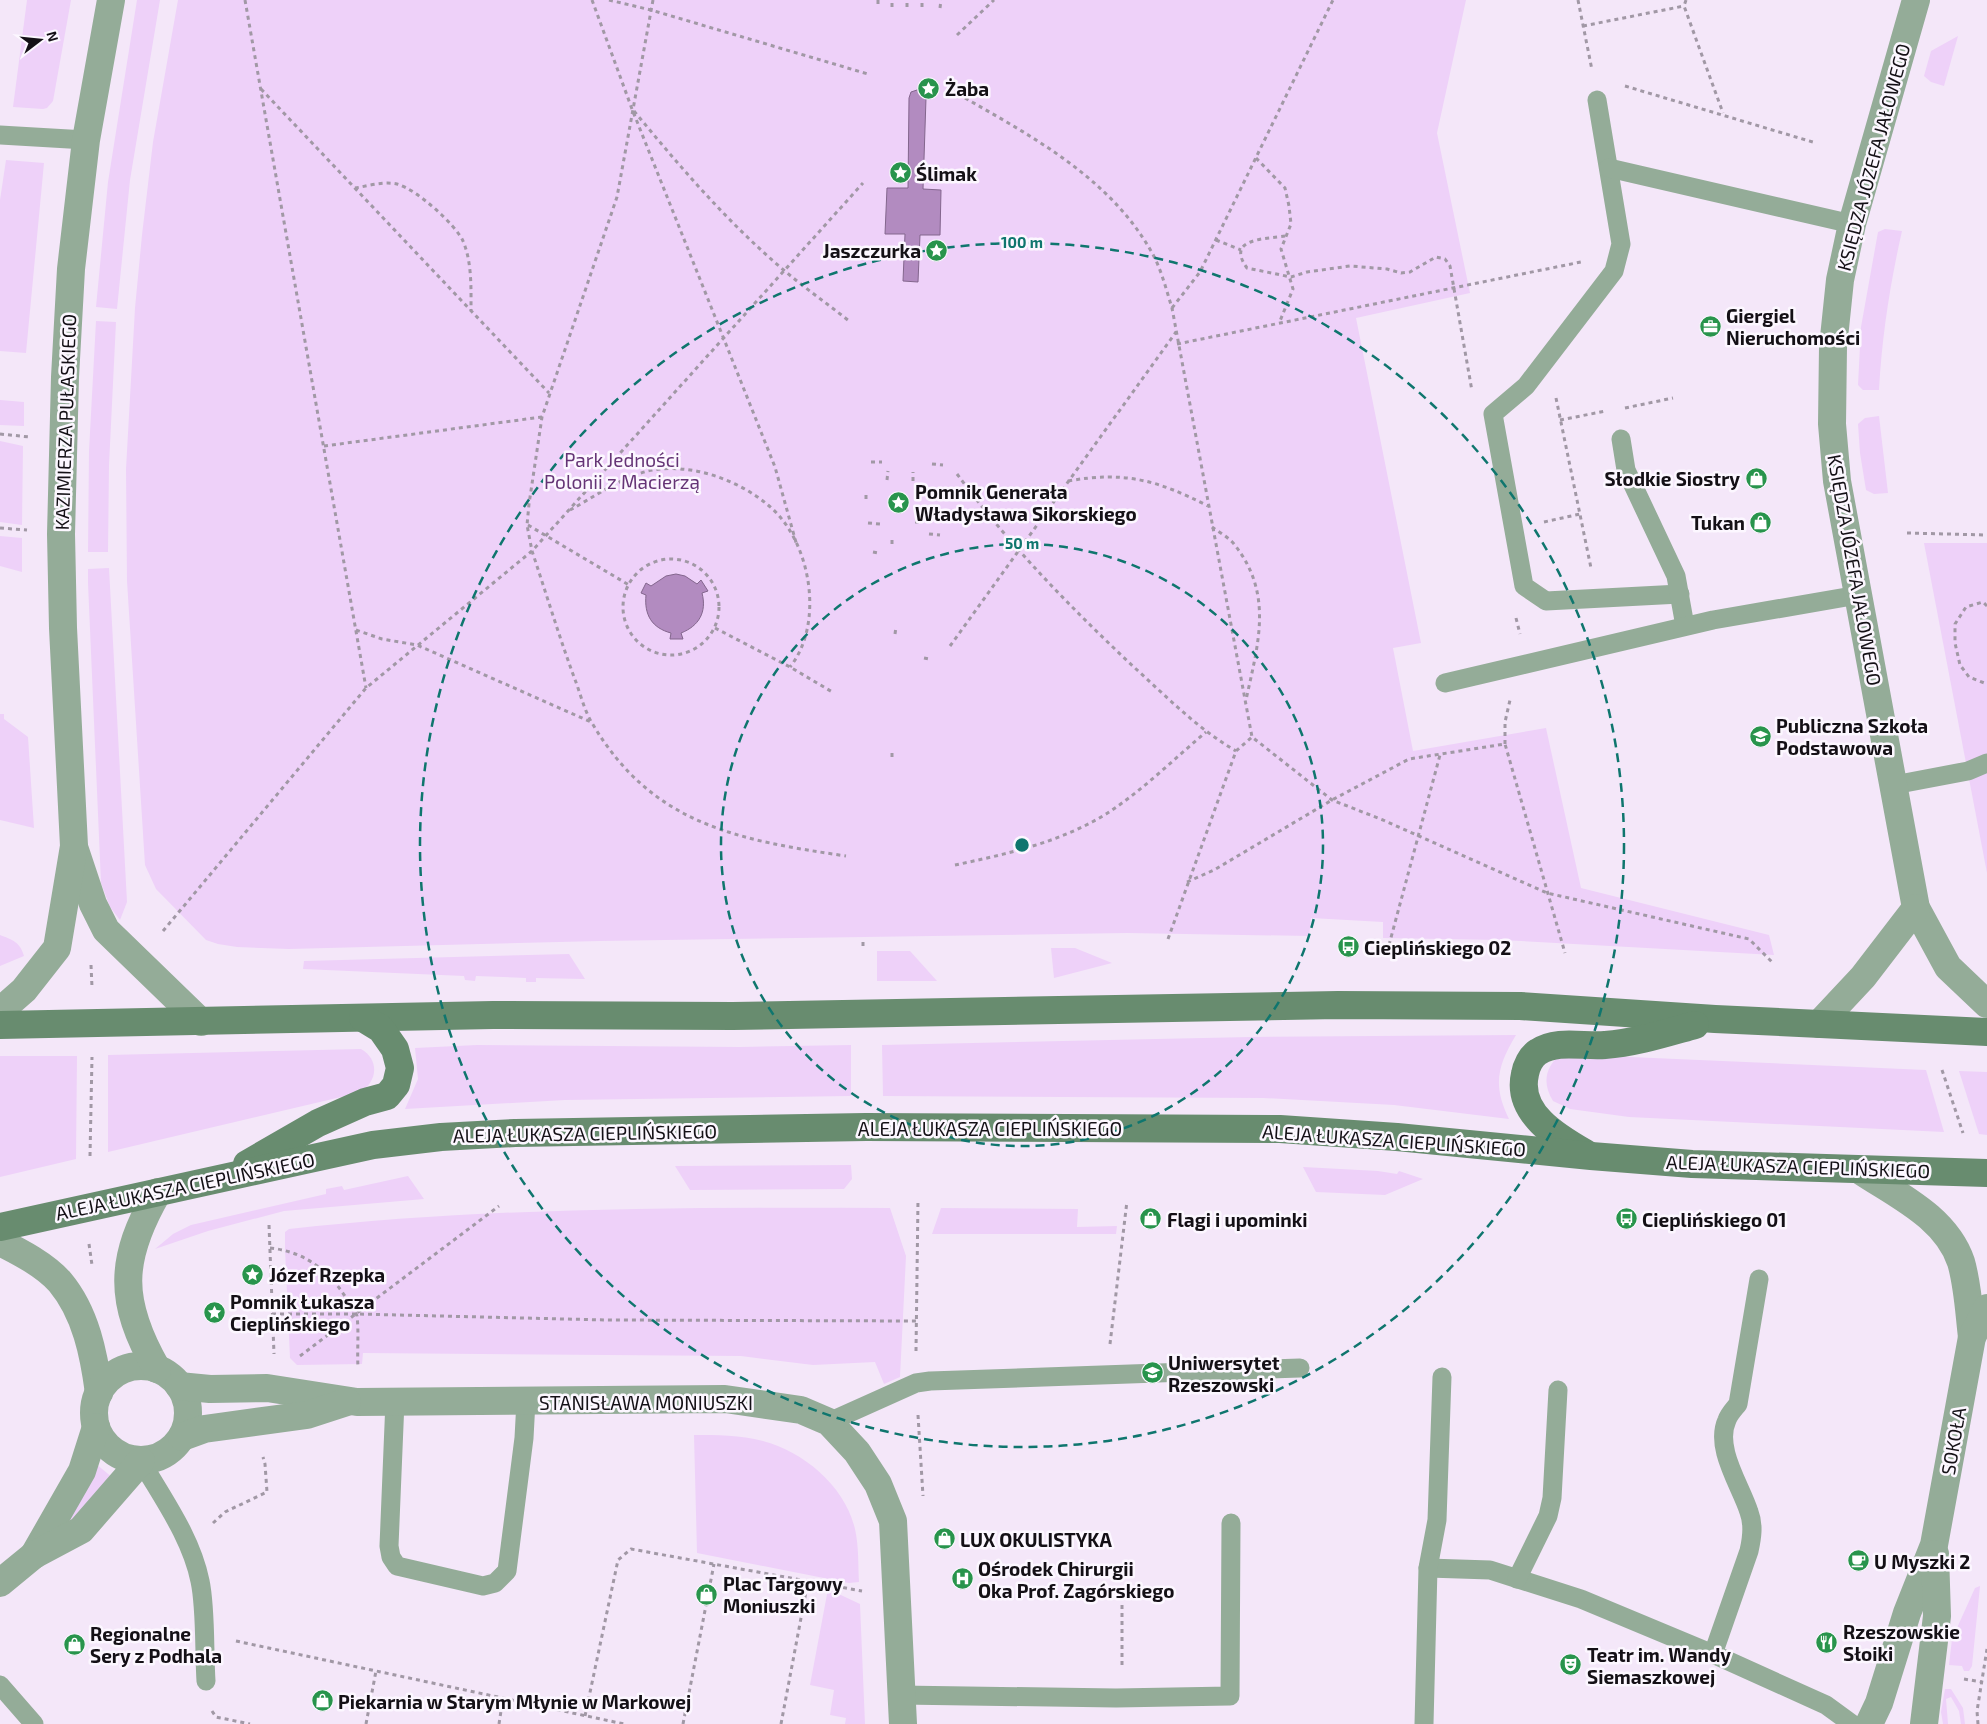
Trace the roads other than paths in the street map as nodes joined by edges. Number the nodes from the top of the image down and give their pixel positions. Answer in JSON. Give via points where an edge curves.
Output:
{"nodes":[{"id":1,"x":111,"y":0,"type":"edge"},
{"id":2,"x":1916,"y":0,"type":"edge"},
{"id":3,"x":1597,"y":100,"type":"road end"},
{"id":4,"x":0,"y":135,"type":"edge"},
{"id":5,"x":86,"y":140,"type":"junction"},
{"id":6,"x":1609,"y":168,"type":"junction"},
{"id":7,"x":1852,"y":224,"type":"junction"},
{"id":8,"x":1621,"y":438,"type":"dead end"},
{"id":9,"x":1680,"y":594,"type":"junction"},
{"id":10,"x":1858,"y":595,"type":"junction"},
{"id":11,"x":1685,"y":626,"type":"junction"},
{"id":12,"x":1445,"y":683,"type":"dead end"},
{"id":13,"x":1987,"y":763,"type":"edge"},
{"id":14,"x":1894,"y":785,"type":"junction"},
{"id":15,"x":74,"y":846,"type":"junction"},
{"id":16,"x":1916,"y":908,"type":"junction"},
{"id":17,"x":1987,"y":1004,"type":"edge"},
{"id":18,"x":0,"y":1011,"type":"edge"},
{"id":19,"x":363,"y":1018,"type":"junction"},
{"id":20,"x":1716,"y":1020,"type":"junction"},
{"id":21,"x":201,"y":1022,"type":"junction"},
{"id":22,"x":1819,"y":1024,"type":"junction"},
{"id":23,"x":0,"y":1025,"type":"edge"},
{"id":24,"x":1987,"y":1032,"type":"edge"},
{"id":25,"x":1591,"y":1156,"type":"junction"},
{"id":26,"x":1861,"y":1171,"type":"junction"},
{"id":27,"x":1987,"y":1173,"type":"edge"},
{"id":28,"x":224,"y":1177,"type":"junction"},
{"id":29,"x":158,"y":1192,"type":"junction"},
{"id":30,"x":0,"y":1227,"type":"edge"},
{"id":31,"x":0,"y":1242,"type":"edge"},
{"id":32,"x":1759,"y":1279,"type":"dead end"},
{"id":33,"x":1987,"y":1308,"type":"edge"},
{"id":34,"x":1972,"y":1337,"type":"junction"},
{"id":35,"x":1300,"y":1368,"type":"dead end"},
{"id":36,"x":157,"y":1369,"type":"junction"},
{"id":37,"x":1442,"y":1377,"type":"dead end"},
{"id":38,"x":179,"y":1386,"type":"junction"},
{"id":39,"x":1558,"y":1390,"type":"dead end"},
{"id":40,"x":99,"y":1393,"type":"junction"},
{"id":41,"x":395,"y":1401,"type":"junction"},
{"id":42,"x":347,"y":1402,"type":"junction"},
{"id":43,"x":526,"y":1402,"type":"junction"},
{"id":44,"x":829,"y":1422,"type":"junction"},
{"id":45,"x":96,"y":1427,"type":"junction"},
{"id":46,"x":182,"y":1437,"type":"junction"},
{"id":47,"x":141,"y":1461,"type":"junction"},
{"id":48,"x":1231,"y":1523,"type":"dead end"},
{"id":49,"x":1934,"y":1545,"type":"junction"},
{"id":50,"x":34,"y":1555,"type":"junction"},
{"id":51,"x":1428,"y":1568,"type":"junction"},
{"id":52,"x":1518,"y":1579,"type":"junction"},
{"id":53,"x":0,"y":1583,"type":"edge"},
{"id":54,"x":1713,"y":1654,"type":"junction"},
{"id":55,"x":206,"y":1681,"type":"dead end"},
{"id":56,"x":0,"y":1685,"type":"edge"},
{"id":57,"x":900,"y":1694,"type":"junction"},
{"id":58,"x":34,"y":1724,"type":"edge"},
{"id":59,"x":903,"y":1724,"type":"edge"},
{"id":60,"x":1424,"y":1724,"type":"edge"},
{"id":61,"x":1852,"y":1724,"type":"edge"},
{"id":62,"x":1870,"y":1724,"type":"edge"},
{"id":63,"x":1924,"y":1724,"type":"edge"}],
"edges":[{"from":1,"to":5,"type":"street","name":"KAZIMIERZA PUŁASKIEGO"},
{"from":2,"to":7,"type":"street","name":"KSIĘDZA JÓZEFA JAŁOWEGO"},
{"from":3,"to":6,"type":"lane"},
{"from":4,"to":5,"type":"lane"},
{"from":5,"to":15,"type":"street","name":"KAZIMIERZA PUŁASKIEGO","via":[[71,269],[61,534]]},
{"from":6,"to":7,"type":"lane"},
{"from":6,"to":9,"type":"lane","via":[[1621,244],[1614,271],[1526,386],[1493,414],[1524,586],[1546,601]]},
{"from":7,"to":10,"type":"street","name":"KSIĘDZA JÓZEFA JAŁOWEGO","via":[[1840,280],[1833,347],[1832,424],[1836,482]]},
{"from":8,"to":9,"type":"lane","via":[[1626,470],[1676,576]]},
{"from":9,"to":11,"type":"lane"},
{"from":10,"to":11,"type":"lane"},
{"from":10,"to":14,"type":"street","name":"KSIĘDZA JÓZEFA JAŁOWEGO"},
{"from":11,"to":12,"type":"lane"},
{"from":13,"to":14,"type":"lane","via":[[1968,771]]},
{"from":14,"to":16,"type":"street","name":"KSIĘDZA JÓZEFA JAŁOWEGO"},
{"from":15,"to":18,"type":"street","name":"KAZIMIERZA PUŁASKIEGO","via":[[58,948],[24,990]]},
{"from":15,"to":21,"type":"street","name":"KAZIMIERZA PUŁASKIEGO","via":[[93,904],[106,930]]},
{"from":16,"to":17,"type":"street","name":"KSIĘDZA JÓZEFA JAŁOWEGO","via":[[1948,967]]},
{"from":16,"to":22,"type":"street","via":[[1863,977]]},
{"from":19,"to":20,"type":"main road","via":[[733,1016],[1338,1005],[1520,1006]]},
{"from":19,"to":21,"type":"main road"},
{"from":19,"to":28,"type":"main road","via":[[381,1029],[395,1049],[400,1068],[396,1085],[387,1096],[364,1102],[318,1123]]},
{"from":20,"to":22,"type":"main road"},
{"from":20,"to":25,"type":"main road","via":[[1605,1045],[1560,1044],[1537,1052],[1527,1066],[1522,1083],[1531,1110],[1554,1135]]},
{"from":21,"to":23,"type":"main road"},
{"from":22,"to":24,"type":"main road"},
{"from":25,"to":26,"type":"main road","name":"ALEJA ŁUKASZA CIEPLIŃSKIEGO"},
{"from":25,"to":28,"type":"main road","name":"ALEJA ŁUKASZA CIEPLIŃSKIEGO","via":[[1280,1129],[837,1128],[441,1136],[372,1145]]},
{"from":26,"to":27,"type":"main road","name":"ALEJA ŁUKASZA CIEPLIŃSKIEGO"},
{"from":26,"to":34,"type":"street","name":"SOKOŁA","via":[[1933,1219],[1949,1239],[1960,1260],[1966,1283]]},
{"from":28,"to":29,"type":"main road","name":"ALEJA ŁUKASZA CIEPLIŃSKIEGO"},
{"from":29,"to":30,"type":"main road","name":"ALEJA ŁUKASZA CIEPLIŃSKIEGO"},
{"from":29,"to":36,"type":"street","via":[[136,1235],[128,1273],[129,1295],[143,1344]]},
{"from":31,"to":40,"type":"street","via":[[26,1255],[59,1281],[67,1293],[81,1318],[94,1361]]},
{"from":32,"to":54,"type":"lane","via":[[1738,1404],[1726,1420],[1723,1439],[1736,1483],[1750,1513],[1753,1534]]},
{"from":33,"to":34,"type":"street","name":"SOKOŁA"},
{"from":34,"to":49,"type":"street","name":"SOKOŁA"},
{"from":35,"to":44,"type":"lane","via":[[916,1383]]},
{"from":36,"to":38,"type":"street","via":[[169,1375]]},
{"from":36,"to":40,"type":"street","via":[[140,1366],[123,1370],[109,1379]]},
{"from":37,"to":51,"type":"lane","via":[[1437,1520]]},
{"from":38,"to":42,"type":"street","name":"STANISŁAWA MONIUSZKI","via":[[267,1388]]},
{"from":38,"to":46,"type":"street","via":[[187,1402],[188,1420]]},
{"from":39,"to":52,"type":"lane","via":[[1550,1507]]},
{"from":40,"to":45,"type":"street","via":[[94,1410]]},
{"from":41,"to":42,"type":"street","name":"STANISŁAWA MONIUSZKI"},
{"from":41,"to":43,"type":"street","name":"STANISŁAWA MONIUSZKI"},
{"from":41,"to":43,"type":"lane","via":[[391,1557],[397,1566],[483,1586],[495,1583],[507,1571]]},
{"from":42,"to":46,"type":"street","name":"STANISŁAWA MONIUSZKI","via":[[307,1415],[204,1429]]},
{"from":43,"to":44,"type":"street","name":"STANISŁAWA MONIUSZKI","via":[[725,1399],[801,1410]]},
{"from":44,"to":57,"type":"street","name":"STANISŁAWA MONIUSZKI","via":[[857,1452],[878,1484],[893,1522]]},
{"from":45,"to":47,"type":"street","via":[[106,1445],[122,1456]]},
{"from":45,"to":50,"type":"street","via":[[82,1471]]},
{"from":46,"to":47,"type":"street","via":[[164,1454]]},
{"from":47,"to":50,"type":"street","via":[[81,1530]]},
{"from":47,"to":55,"type":"lane","via":[[177,1521],[200,1582]]},
{"from":48,"to":57,"type":"lane","via":[[1230,1696],[1116,1698]]},
{"from":49,"to":62,"type":"street","name":"SOKOŁA","via":[[1906,1613]]},
{"from":49,"to":63,"type":"street","name":"SOKOŁA","via":[[1937,1616]]},
{"from":50,"to":53,"type":"street"},
{"from":51,"to":52,"type":"lane","via":[[1490,1570]]},
{"from":51,"to":60,"type":"lane"},
{"from":52,"to":54,"type":"lane","via":[[1580,1599]]},
{"from":54,"to":61,"type":"lane","via":[[1826,1705]]},
{"from":56,"to":58,"type":"lane"},
{"from":57,"to":59,"type":"street","name":"STANISŁAWA MONIUSZKI"}]}
